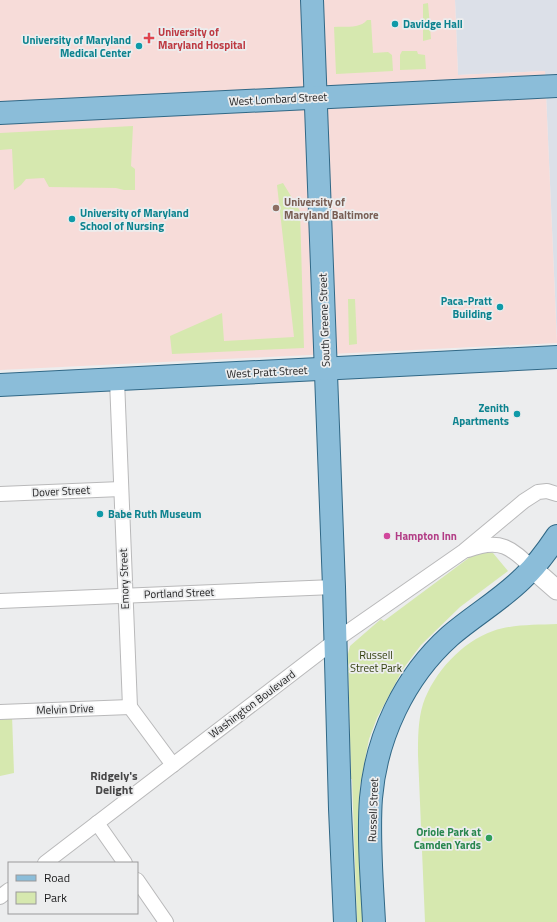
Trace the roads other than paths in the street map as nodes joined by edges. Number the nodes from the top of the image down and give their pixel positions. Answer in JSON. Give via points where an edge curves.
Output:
{"nodes":[{"id":1,"x":312,"y":0,"type":"edge"},
{"id":2,"x":557,"y":86,"type":"edge"},
{"id":3,"x":315,"y":97,"type":"junction"},
{"id":4,"x":0,"y":113,"type":"edge"},
{"id":5,"x":557,"y":357,"type":"edge"},
{"id":6,"x":326,"y":369,"type":"junction"},
{"id":7,"x":117,"y":380,"type":"junction"},
{"id":8,"x":0,"y":385,"type":"edge"},
{"id":9,"x":121,"y":489,"type":"junction"},
{"id":10,"x":0,"y":494,"type":"edge"},
{"id":11,"x":557,"y":494,"type":"edge"},
{"id":12,"x":557,"y":536,"type":"edge"},
{"id":13,"x":464,"y":551,"type":"junction"},
{"id":14,"x":533,"y":569,"type":"junction"},
{"id":15,"x":334,"y":587,"type":"junction"},
{"id":16,"x":557,"y":590,"type":"edge"},
{"id":17,"x":125,"y":596,"type":"junction"},
{"id":18,"x":0,"y":601,"type":"edge"},
{"id":19,"x":336,"y":640,"type":"junction"},
{"id":20,"x":130,"y":707,"type":"junction"},
{"id":21,"x":0,"y":712,"type":"edge"},
{"id":22,"x":173,"y":765,"type":"junction"},
{"id":23,"x":97,"y":823,"type":"junction"},
{"id":24,"x":45,"y":862,"type":"edge"},
{"id":25,"x":124,"y":862,"type":"edge"},
{"id":26,"x":138,"y":881,"type":"edge"},
{"id":27,"x":8,"y":891,"type":"edge"},
{"id":28,"x":0,"y":897,"type":"edge"},
{"id":29,"x":344,"y":921,"type":"edge"},
{"id":30,"x":166,"y":922,"type":"edge"},
{"id":31,"x":374,"y":922,"type":"edge"}],
"edges":[{"from":1,"to":3,"type":"main road","name":"South Greene Street"},
{"from":2,"to":3,"type":"main road","name":"West Lombard Street"},
{"from":3,"to":4,"type":"main road","name":"West Lombard Street"},
{"from":3,"to":6,"type":"main road","name":"South Greene Street"},
{"from":5,"to":6,"type":"main road","name":"West Pratt Street"},
{"from":6,"to":7,"type":"main road","name":"West Pratt Street"},
{"from":6,"to":15,"type":"main road","name":"South Greene Street"},
{"from":7,"to":8,"type":"main road","name":"West Pratt Street"},
{"from":7,"to":9,"type":"street","name":"Emory Street"},
{"from":9,"to":10,"type":"street","name":"Dover Street"},
{"from":9,"to":17,"type":"street","name":"Emory Street"},
{"from":11,"to":13,"type":"street","name":"Washington Boulevard","via":[[538,492]]},
{"from":12,"to":14,"type":"main road","name":"Russell Street"},
{"from":13,"to":14,"type":"street","name":"Washington Boulevard","via":[[480,545],[498,545],[516,552]]},
{"from":13,"to":19,"type":"street","name":"Washington Boulevard"},
{"from":14,"to":16,"type":"street"},
{"from":14,"to":31,"type":"main road","name":"Russell Street","via":[[437,648],[417,672],[398,703],[378,757],[371,798]]},
{"from":15,"to":17,"type":"street","name":"Portland Street"},
{"from":15,"to":19,"type":"main road","name":"South Greene Street"},
{"from":17,"to":18,"type":"street","name":"Portland Street"},
{"from":17,"to":20,"type":"street","name":"Emory Street"},
{"from":19,"to":22,"type":"street","name":"Washington Boulevard"},
{"from":19,"to":29,"type":"main road"},
{"from":20,"to":21,"type":"street","name":"Melvin Drive"},
{"from":20,"to":22,"type":"street"},
{"from":22,"to":23,"type":"street","name":"Washington Boulevard"},
{"from":23,"to":24,"type":"street","name":"Washington Boulevard"},
{"from":23,"to":25,"type":"street"},
{"from":26,"to":30,"type":"street"},
{"from":27,"to":28,"type":"street"}]}
